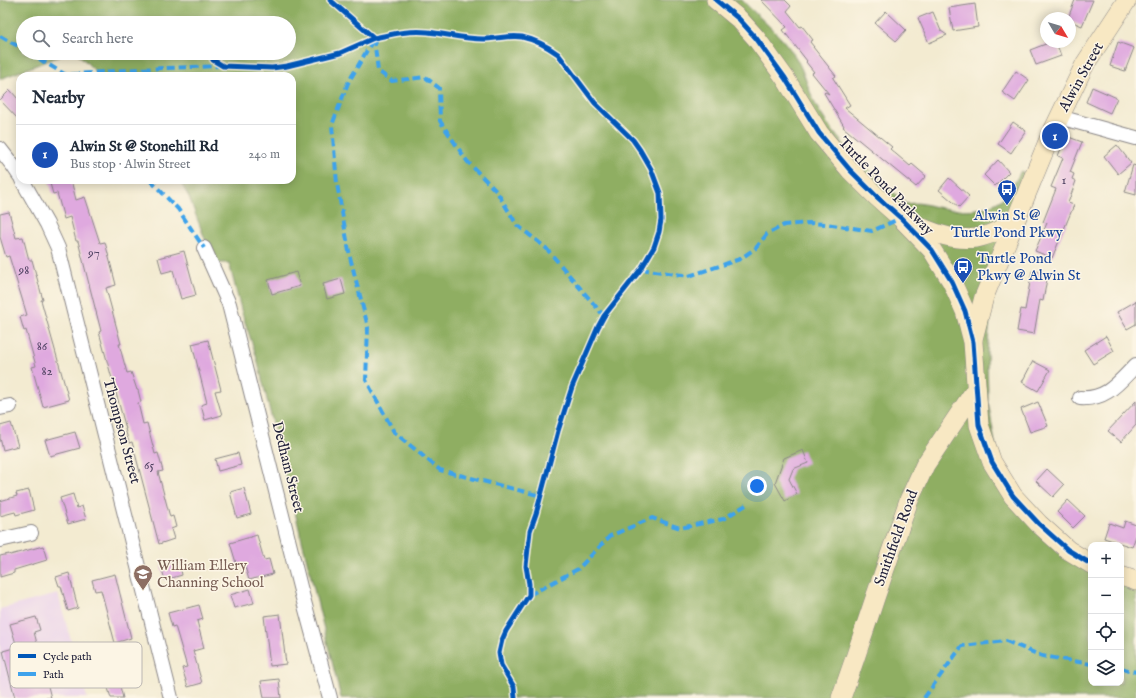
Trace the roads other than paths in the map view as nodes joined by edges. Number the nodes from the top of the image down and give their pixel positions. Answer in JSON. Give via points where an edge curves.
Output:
{"nodes":[{"id":1,"x":716,"y":0,"type":"edge"},
{"id":2,"x":1121,"y":3,"type":"edge"},
{"id":3,"x":1059,"y":117,"type":"junction"},
{"id":4,"x":1136,"y":138,"type":"edge"},
{"id":5,"x":0,"y":149,"type":"edge"},
{"id":6,"x":16,"y":170,"type":"edge"},
{"id":7,"x":24,"y":184,"type":"edge"},
{"id":8,"x":901,"y":218,"type":"junction"},
{"id":9,"x":1014,"y":224,"type":"junction"},
{"id":10,"x":204,"y":248,"type":"dead end"},
{"id":11,"x":973,"y":342,"type":"junction"},
{"id":12,"x":1136,"y":365,"type":"edge"},
{"id":13,"x":976,"y":389,"type":"junction"},
{"id":14,"x":1080,"y":398,"type":"dead end"},
{"id":15,"x":31,"y":533,"type":"dead end"},
{"id":16,"x":0,"y":540,"type":"edge"},
{"id":17,"x":1088,"y":562,"type":"edge"},
{"id":18,"x":1124,"y":577,"type":"edge"},
{"id":19,"x":1136,"y":581,"type":"edge"},
{"id":20,"x":171,"y":698,"type":"edge"},
{"id":21,"x":330,"y":698,"type":"edge"},
{"id":22,"x":841,"y":698,"type":"edge"}],
"edges":[{"from":1,"to":8,"type":"street","name":"Turtle Pond Parkway","via":[[739,19],[756,38],[785,78],[819,133],[850,170]]},
{"from":2,"to":3,"type":"street","name":"Alwin Street","via":[[1084,64]]},
{"from":3,"to":4,"type":"street"},
{"from":3,"to":9,"type":"street","name":"Alwin Street"},
{"from":5,"to":6,"type":"street"},
{"from":7,"to":20,"type":"street","name":"Thompson Street","via":[[58,248]]},
{"from":8,"to":9,"type":"street","via":[[943,236],[960,238],[976,238]]},
{"from":8,"to":11,"type":"street","name":"Turtle Pond Parkway","via":[[932,250],[952,282],[965,311]]},
{"from":9,"to":11,"type":"street","name":"Alwin Street","via":[[984,297]]},
{"from":10,"to":21,"type":"street","name":"Dedham Street","via":[[230,304]]},
{"from":11,"to":13,"type":"street","name":"Turtle Pond Parkway"},
{"from":12,"to":14,"type":"street","via":[[1108,392],[1090,399]]},
{"from":13,"to":17,"type":"street","name":"Turtle Pond Parkway","via":[[979,425],[992,462],[1013,496],[1038,524],[1068,550]]},
{"from":13,"to":22,"type":"street","name":"Smithfield Road","via":[[925,465],[909,500]]},
{"from":15,"to":16,"type":"street"},
{"from":18,"to":19,"type":"street"}]}
